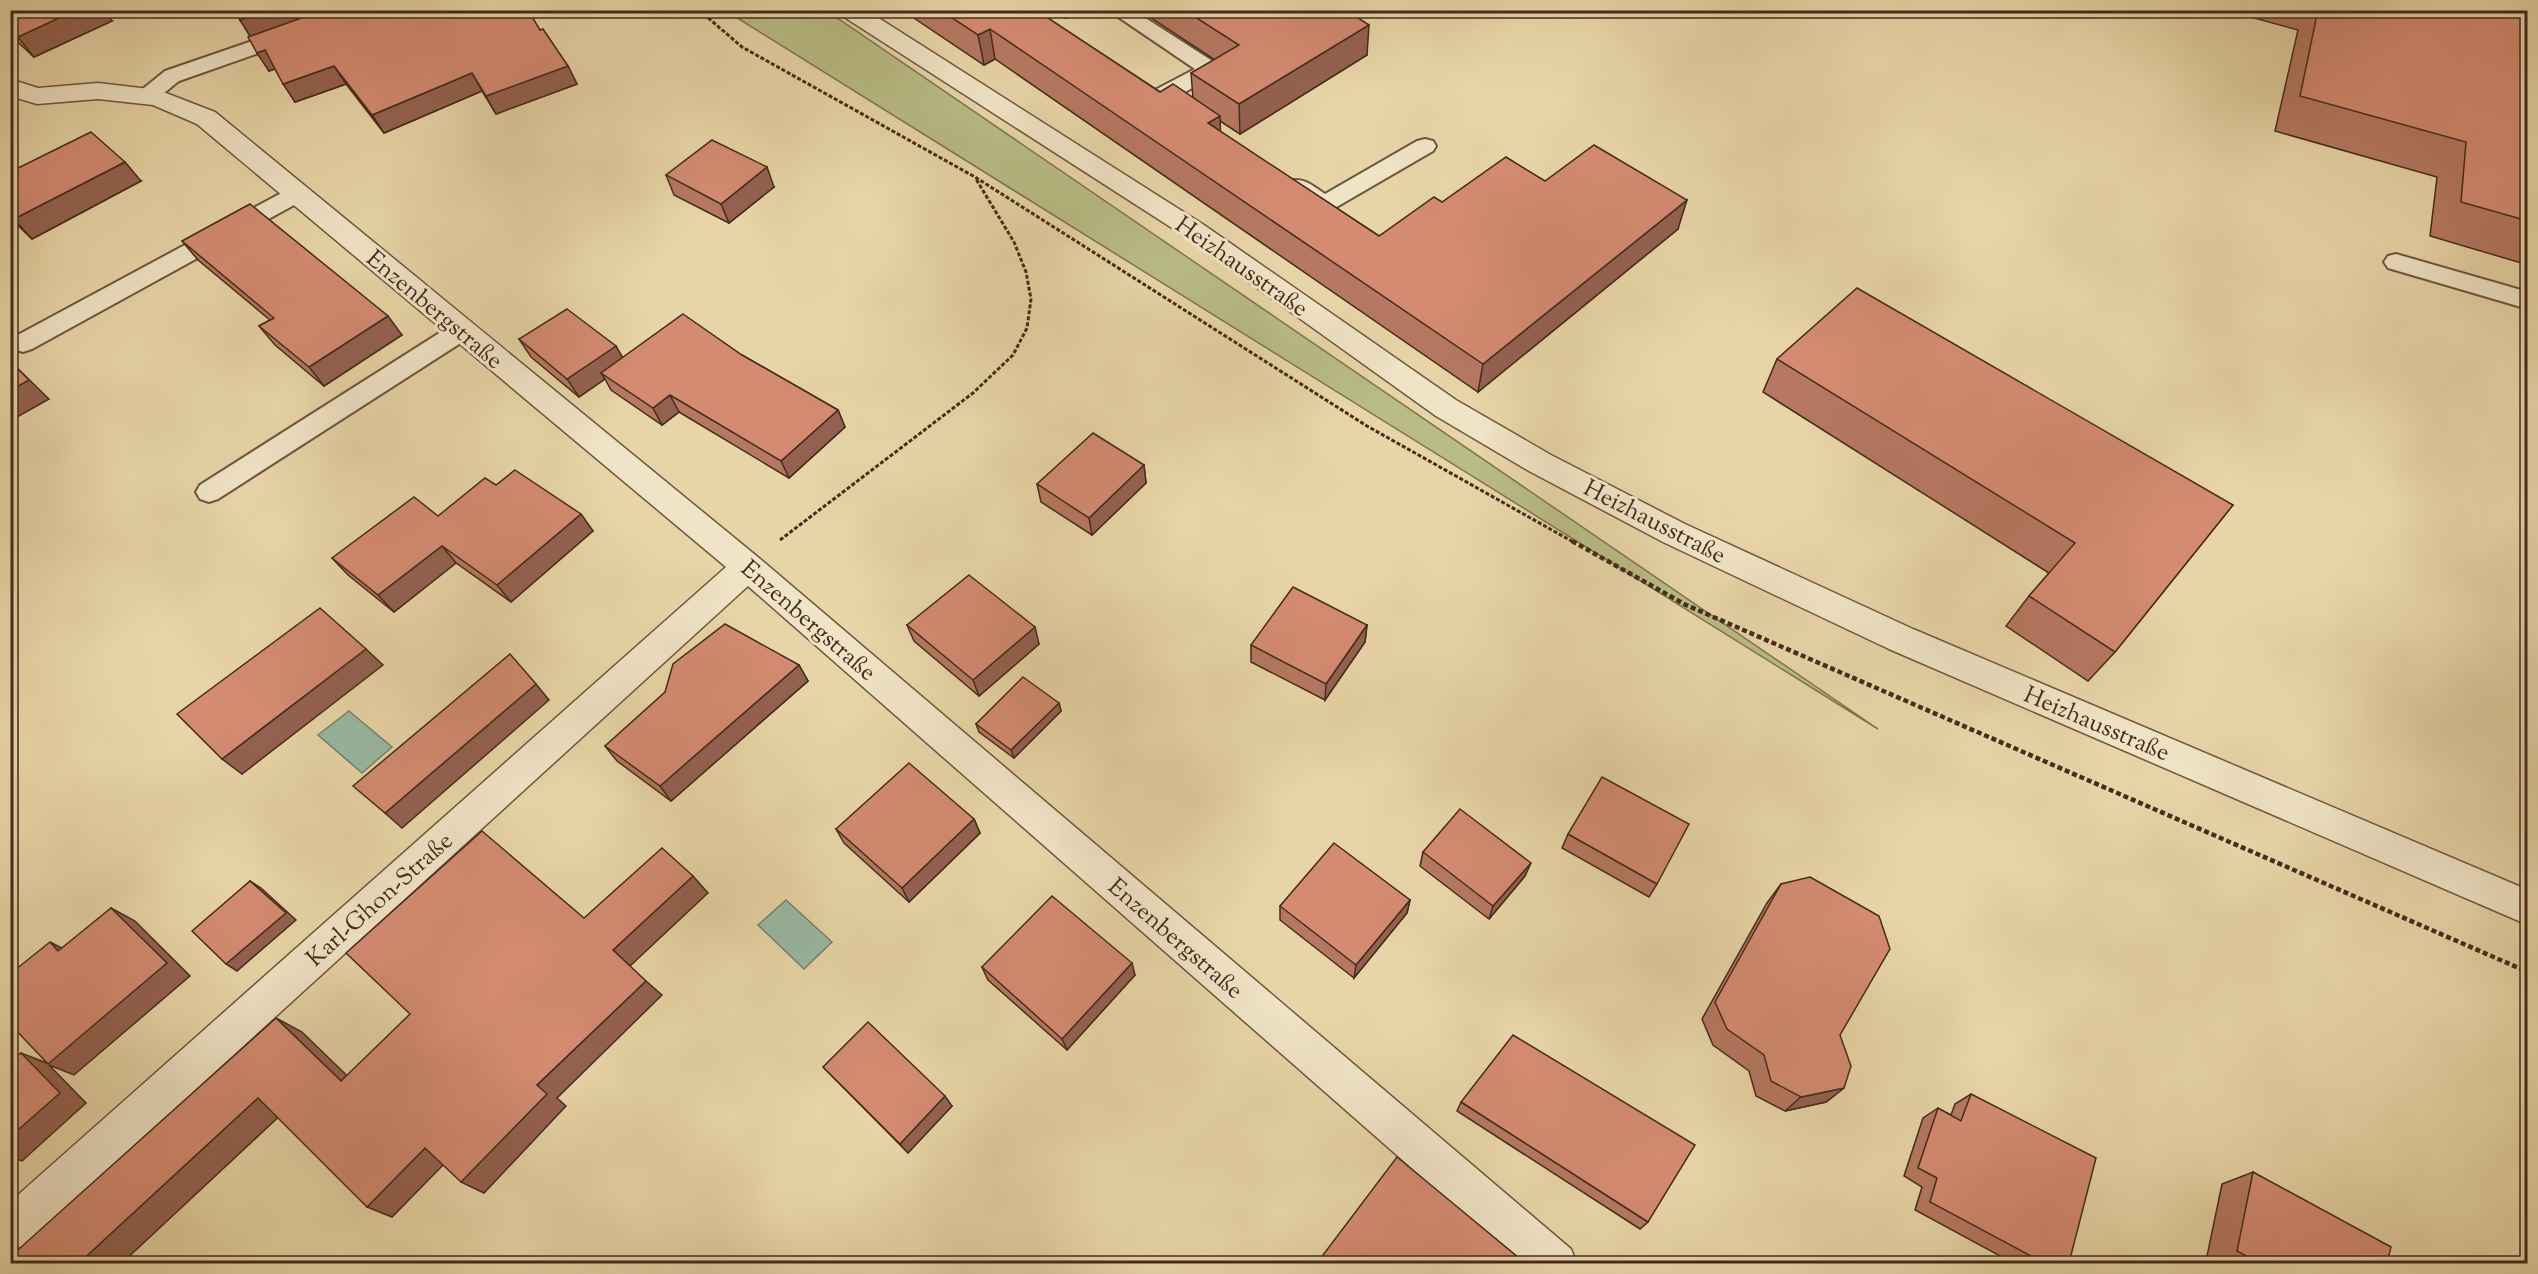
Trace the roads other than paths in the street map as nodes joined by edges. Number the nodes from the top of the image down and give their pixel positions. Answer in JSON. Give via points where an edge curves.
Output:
{"nodes":[{"id":1,"x":363,"y":10,"type":"edge"},
{"id":2,"x":849,"y":10,"type":"edge"},
{"id":3,"x":1118,"y":10,"type":"edge"},
{"id":4,"x":1143,"y":82,"type":"edge"},
{"id":5,"x":10,"y":87,"type":"edge"},
{"id":6,"x":1163,"y":95,"type":"junction"},
{"id":7,"x":145,"y":96,"type":"junction"},
{"id":8,"x":1182,"y":108,"type":"edge"},
{"id":9,"x":1425,"y":146,"type":"dead end"},
{"id":10,"x":1278,"y":172,"type":"edge"},
{"id":11,"x":297,"y":194,"type":"junction"},
{"id":12,"x":2396,"y":262,"type":"dead end"},
{"id":13,"x":2528,"y":301,"type":"edge"},
{"id":14,"x":461,"y":331,"type":"junction"},
{"id":15,"x":23,"y":343,"type":"dead end"},
{"id":16,"x":209,"y":492,"type":"dead end"},
{"id":17,"x":748,"y":567,"type":"junction"},
{"id":18,"x":2528,"y":908,"type":"edge"},
{"id":19,"x":10,"y":1230,"type":"edge"},
{"id":20,"x":1556,"y":1263,"type":"edge"}],
"edges":[{"from":1,"to":7,"type":"lane","via":[[172,76]]},
{"from":2,"to":18,"type":"street","name":"Heizhausstraße","via":[[1195,231],[1446,408],[1540,463],[1674,533],[1901,639]]},
{"from":3,"to":6,"type":"lane","via":[[1210,69]]},
{"from":4,"to":6,"type":"lane"},
{"from":5,"to":7,"type":"street","name":"Enzenbergstraße","via":[[37,96],[99,91]]},
{"from":6,"to":8,"type":"lane"},
{"from":7,"to":11,"type":"street","name":"Enzenbergstraße","via":[[206,118]]},
{"from":9,"to":10,"type":"lane","via":[[1325,204]]},
{"from":11,"to":14,"type":"street","name":"Enzenbergstraße"},
{"from":11,"to":15,"type":"lane"},
{"from":12,"to":13,"type":"lane"},
{"from":14,"to":16,"type":"lane"},
{"from":14,"to":17,"type":"street","name":"Enzenbergstraße"},
{"from":17,"to":19,"type":"street","name":"Karl-Ghon-Straße"},
{"from":17,"to":20,"type":"street","name":"Enzenbergstraße"}]}
